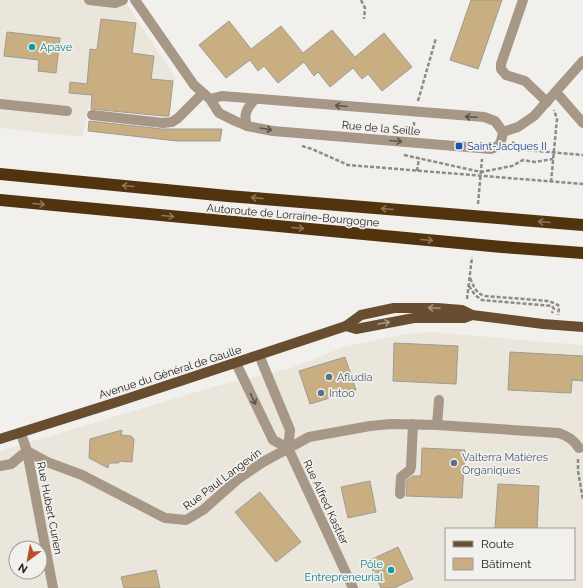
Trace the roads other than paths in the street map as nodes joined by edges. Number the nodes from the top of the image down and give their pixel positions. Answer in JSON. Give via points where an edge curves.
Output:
{"nodes":[{"id":1,"x":89,"y":0,"type":"edge"},
{"id":2,"x":123,"y":0,"type":"edge"},
{"id":3,"x":136,"y":0,"type":"edge"},
{"id":4,"x":523,"y":0,"type":"edge"},
{"id":5,"x":580,"y":65,"type":"edge"},
{"id":6,"x":556,"y":92,"type":"junction"},
{"id":7,"x":206,"y":96,"type":"junction"},
{"id":8,"x":254,"y":99,"type":"junction"},
{"id":9,"x":547,"y":102,"type":"junction"},
{"id":10,"x":0,"y":104,"type":"edge"},
{"id":11,"x":67,"y":111,"type":"dead end"},
{"id":12,"x":92,"y":115,"type":"dead end"},
{"id":13,"x":583,"y":122,"type":"edge"},
{"id":14,"x":247,"y":126,"type":"junction"},
{"id":15,"x":503,"y":132,"type":"junction"},
{"id":16,"x":0,"y":174,"type":"edge"},
{"id":17,"x":0,"y":200,"type":"edge"},
{"id":18,"x":583,"y":225,"type":"edge"},
{"id":19,"x":583,"y":253,"type":"edge"},
{"id":20,"x":583,"y":327,"type":"edge"},
{"id":21,"x":259,"y":356,"type":"junction"},
{"id":22,"x":236,"y":363,"type":"junction"},
{"id":23,"x":439,"y":400,"type":"dead end"},
{"id":24,"x":413,"y":424,"type":"junction"},
{"id":25,"x":437,"y":425,"type":"junction"},
{"id":26,"x":21,"y":434,"type":"junction"},
{"id":27,"x":0,"y":439,"type":"edge"},
{"id":28,"x":288,"y":448,"type":"junction"},
{"id":29,"x":579,"y":448,"type":"road end"},
{"id":30,"x":27,"y":451,"type":"junction"},
{"id":31,"x":0,"y":466,"type":"edge"},
{"id":32,"x":400,"y":494,"type":"dead end"},
{"id":33,"x":53,"y":588,"type":"edge"},
{"id":34,"x":352,"y":588,"type":"edge"}],
"edges":[{"from":1,"to":2,"type":"street","via":[[115,3]]},
{"from":3,"to":7,"type":"street","name":"Rue de la Seille","via":[[187,76]]},
{"from":4,"to":9,"type":"street","via":[[501,69],[506,75],[525,82]]},
{"from":5,"to":6,"type":"street"},
{"from":6,"to":9,"type":"street"},
{"from":6,"to":13,"type":"street"},
{"from":7,"to":8,"type":"street","name":"Rue de la Seille"},
{"from":7,"to":12,"type":"street","via":[[172,122]]},
{"from":7,"to":14,"type":"street","name":"Rue de la Seille","via":[[219,113]]},
{"from":8,"to":14,"type":"street","via":[[246,111]]},
{"from":15,"to":8,"type":"street","name":"Rue de la Seille","one_way":true,"via":[[496,121],[491,119]]},
{"from":9,"to":15,"type":"street","via":[[526,122]]},
{"from":10,"to":11,"type":"street"},
{"from":14,"to":15,"type":"street","name":"Rue de la Seille","one_way":true,"via":[[273,131],[491,149],[499,145]]},
{"from":18,"to":16,"type":"highway","name":"Autoroute de Lorraine-Bourgogne","one_way":true,"via":[[228,196]]},
{"from":17,"to":19,"type":"highway","name":"Autoroute de Lorraine-Bourgogne","one_way":true},
{"from":20,"to":21,"type":"main road","name":"Avenue du Général de Gaulle","via":[[472,315],[464,318],[414,318],[356,329],[346,326]]},
{"from":21,"to":22,"type":"main road","name":"Avenue du Général de Gaulle"},
{"from":21,"to":28,"type":"street","name":"Rue Alfred Kastler","via":[[290,430]]},
{"from":22,"to":26,"type":"main road","name":"Avenue du Général de Gaulle"},
{"from":22,"to":28,"type":"street","one_way":true,"via":[[273,440]]},
{"from":23,"to":25,"type":"street"},
{"from":24,"to":25,"type":"street","name":"Rue Paul Langevin"},
{"from":24,"to":28,"type":"street","name":"Rue Paul Langevin","via":[[370,426],[309,437]]},
{"from":24,"to":32,"type":"street","via":[[411,467],[401,477]]},
{"from":25,"to":29,"type":"street","name":"Rue Paul Langevin","via":[[559,433],[568,437]]},
{"from":26,"to":27,"type":"main road","name":"Avenue du Général de Gaulle"},
{"from":26,"to":30,"type":"street","name":"Rue Hubert Curien"},
{"from":28,"to":30,"type":"street","name":"Rue Paul Langevin","via":[[238,479],[203,510],[186,520],[165,518],[82,475],[52,465]]},
{"from":28,"to":34,"type":"street","name":"Rue Alfred Kastler"},
{"from":30,"to":31,"type":"street","via":[[10,464]]},
{"from":30,"to":33,"type":"street","name":"Rue Hubert Curien"}]}
